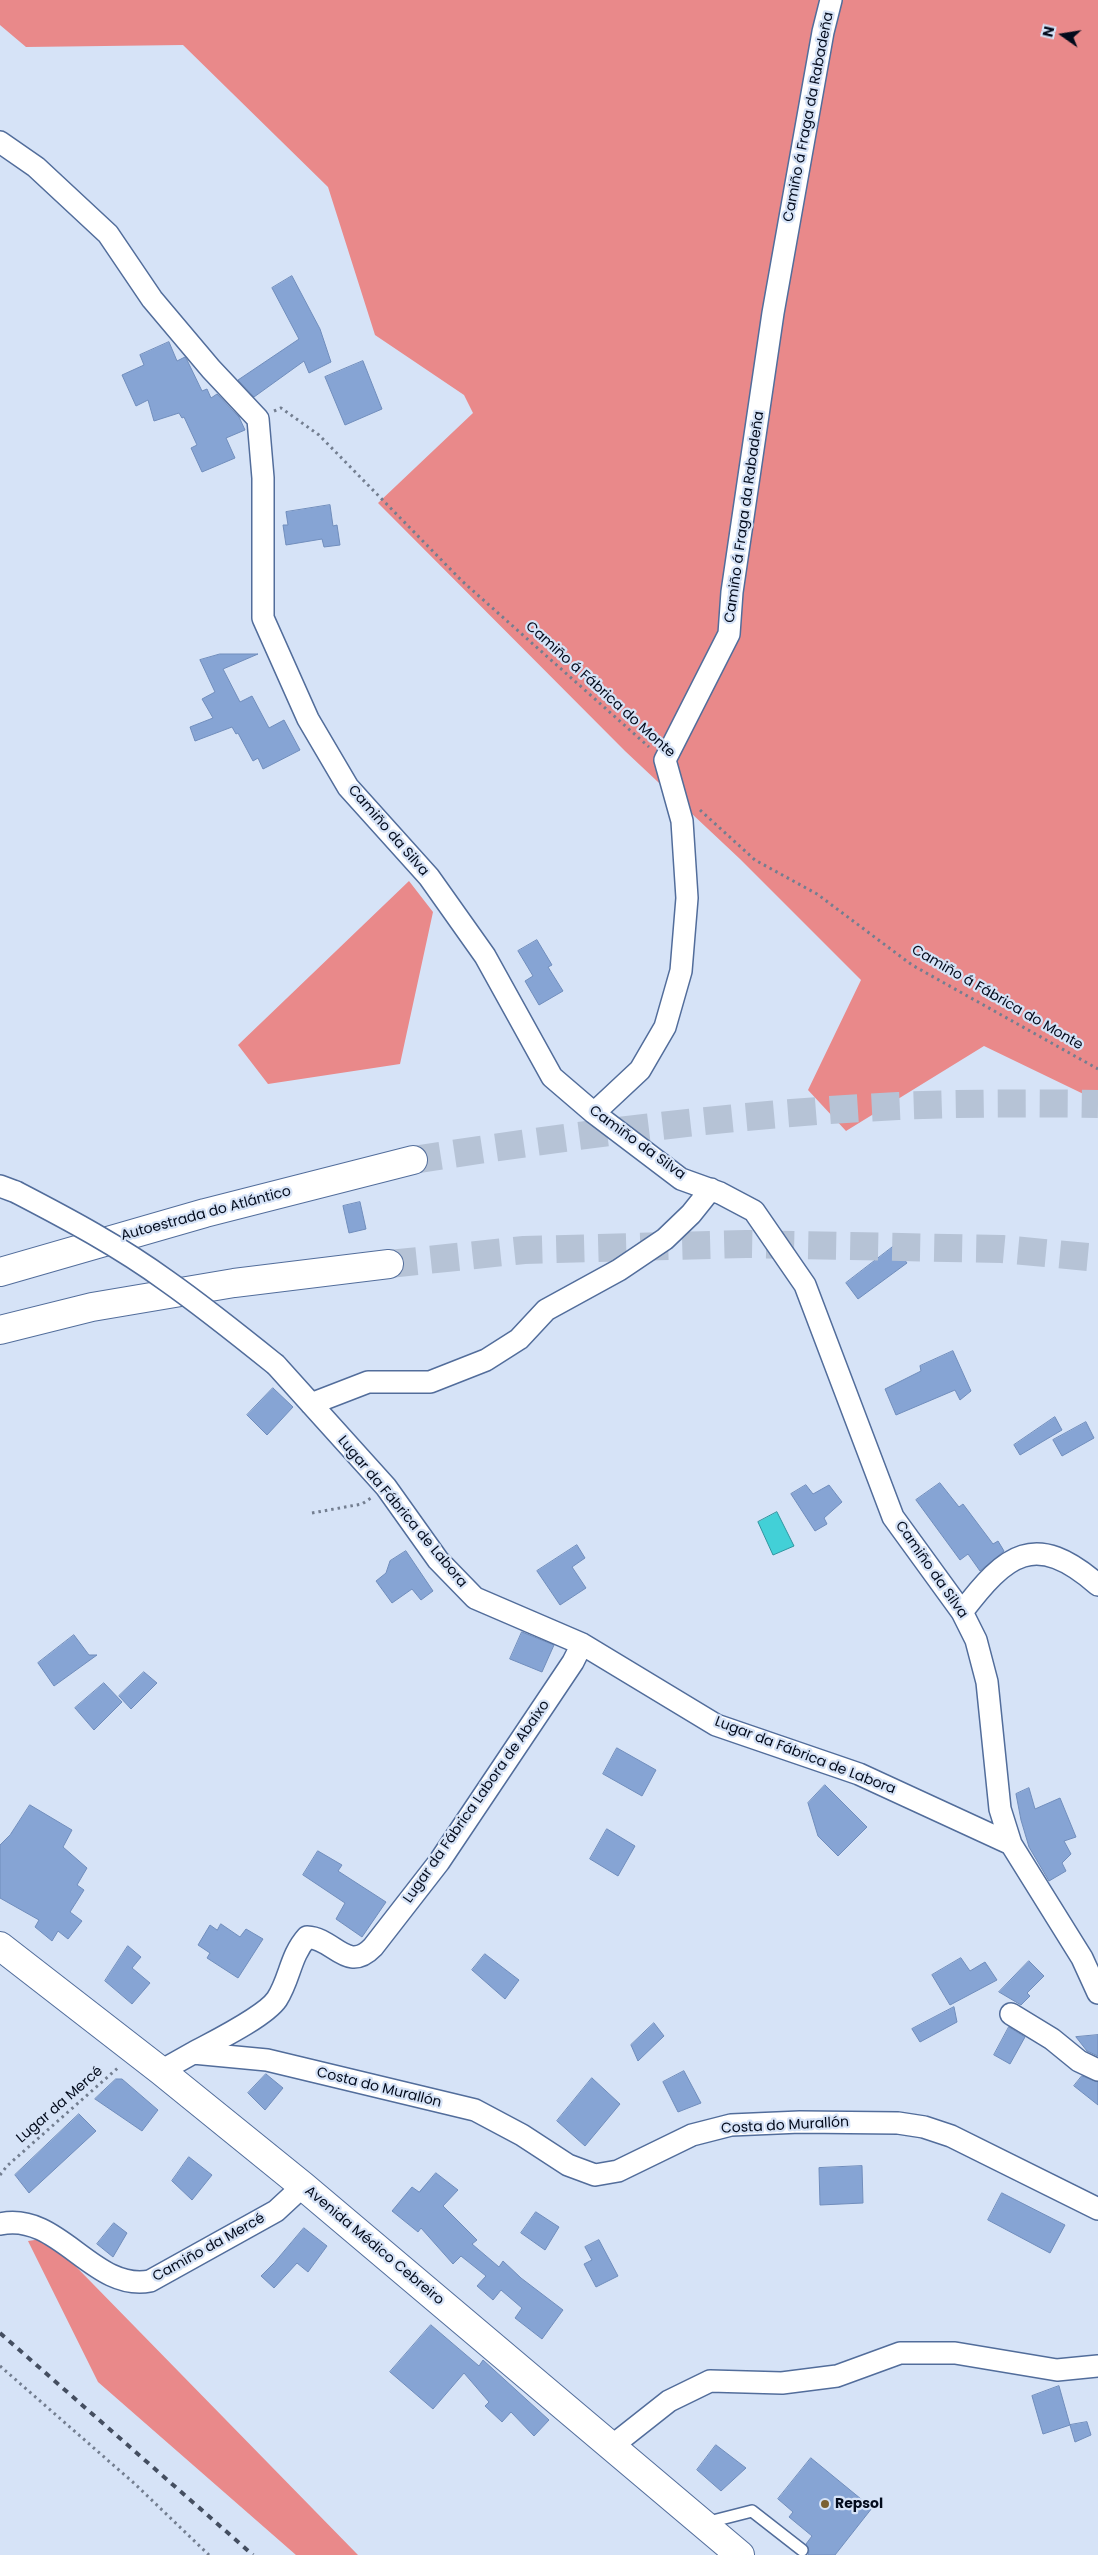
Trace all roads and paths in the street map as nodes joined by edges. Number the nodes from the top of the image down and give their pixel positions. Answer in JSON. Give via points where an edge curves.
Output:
{"nodes":[{"id":1,"x":831,"y":0,"type":"edge"},
{"id":2,"x":0,"y":142,"type":"edge"},
{"id":3,"x":258,"y":419,"type":"junction"},
{"id":4,"x":665,"y":760,"type":"junction"},
{"id":5,"x":697,"y":807,"type":"dead end"},
{"id":6,"x":1098,"y":1068,"type":"edge"},
{"id":7,"x":594,"y":1113,"type":"junction"},
{"id":8,"x":413,"y":1160,"type":"tunnel mouth"},
{"id":9,"x":8,"y":1189,"type":"edge"},
{"id":10,"x":711,"y":1189,"type":"junction"},
{"id":11,"x":389,"y":1264,"type":"tunnel mouth"},
{"id":12,"x":0,"y":1271,"type":"edge"},
{"id":13,"x":92,"y":1307,"type":"junction"},
{"id":14,"x":0,"y":1330,"type":"edge"},
{"id":15,"x":0,"y":1337,"type":"edge"},
{"id":16,"x":311,"y":1404,"type":"junction"},
{"id":17,"x":386,"y":1488,"type":"junction"},
{"id":18,"x":312,"y":1513,"type":"dead end"},
{"id":19,"x":1098,"y":1585,"type":"edge"},
{"id":20,"x":962,"y":1612,"type":"junction"},
{"id":21,"x":582,"y":1644,"type":"junction"},
{"id":22,"x":1011,"y":1844,"type":"junction"},
{"id":23,"x":0,"y":1946,"type":"edge"},
{"id":24,"x":1098,"y":1992,"type":"edge"},
{"id":25,"x":1011,"y":2014,"type":"dead end"},
{"id":26,"x":135,"y":2052,"type":"junction"},
{"id":27,"x":193,"y":2053,"type":"junction"},
{"id":28,"x":1098,"y":2070,"type":"edge"},
{"id":29,"x":161,"y":2071,"type":"junction"},
{"id":30,"x":0,"y":2175,"type":"edge"},
{"id":31,"x":303,"y":2186,"type":"junction"},
{"id":32,"x":1098,"y":2209,"type":"edge"},
{"id":33,"x":0,"y":2224,"type":"edge"},
{"id":34,"x":0,"y":2366,"type":"edge"},
{"id":35,"x":1098,"y":2366,"type":"edge"},
{"id":36,"x":612,"y":2446,"type":"junction"},
{"id":37,"x":703,"y":2524,"type":"junction"},
{"id":38,"x":802,"y":2550,"type":"dead end"},
{"id":39,"x":209,"y":2555,"type":"edge"},
{"id":40,"x":740,"y":2555,"type":"edge"}],
"edges":[{"from":1,"to":4,"type":"street","name":"Camiño á Fraga da Rabadeña","via":[[773,313],[732,592],[729,634]]},
{"from":2,"to":3,"type":"street","via":[[36,167],[108,234],[152,299]]},
{"from":3,"to":4,"type":"path","name":"Camiño á Fábrica do Monte","via":[[281,408],[319,435],[462,581]]},
{"from":3,"to":7,"type":"street","name":"Camiño da Silva","via":[[263,478],[263,618],[308,719],[348,787],[429,877],[485,956],[552,1077]]},
{"from":4,"to":7,"type":"street","via":[[682,821],[687,898],[681,971],[665,1027],[640,1070]]},
{"from":5,"to":6,"type":"path","name":"Camiño á Fábrica do Monte","via":[[756,860],[817,894],[912,965]]},
{"from":7,"to":10,"type":"street","name":"Camiño da Silva","via":[[681,1179]]},
{"from":8,"to":12,"type":"main road","name":"Autoestrada do Atlántico","via":[[205,1213]]},
{"from":9,"to":16,"type":"street","name":"Lugar da Fábrica de Labora","bridge":true,"via":[[76,1224],[143,1265],[276,1365]]},
{"from":10,"to":16,"type":"street","via":[[691,1214],[664,1239],[619,1270],[546,1310],[519,1339],[486,1360],[430,1382],[368,1382]]},
{"from":10,"to":20,"type":"street","name":"Camiño da Silva","via":[[754,1211],[805,1285],[893,1517]]},
{"from":11,"to":13,"type":"main road","via":[[234,1283]]},
{"from":13,"to":14,"type":"main road"},
{"from":13,"to":15,"type":"main road"},
{"from":16,"to":17,"type":"street","name":"Lugar da Fábrica de Labora"},
{"from":17,"to":18,"type":"path","via":[[362,1504]]},
{"from":17,"to":21,"type":"street","name":"Lugar da Fábrica de Labora","via":[[438,1560],[475,1598]]},
{"from":19,"to":20,"type":"street","via":[[1060,1558],[1032,1553],[1009,1561],[980,1588]]},
{"from":20,"to":22,"type":"street","name":"Camiño da Silva","via":[[976,1640],[987,1682],[1000,1809]]},
{"from":21,"to":22,"type":"street","name":"Lugar da Fábrica de Labora","via":[[716,1725],[859,1774]]},
{"from":21,"to":27,"type":"street","name":"Lugar da Fábrica Labora de Abaixo","via":[[439,1862],[373,1947],[364,1956],[353,1958],[317,1938],[307,1937],[292,1959],[276,2000],[257,2016]]},
{"from":22,"to":24,"type":"street","name":"Camiño da Silva","via":[[1082,1958]]},
{"from":23,"to":26,"type":"main road","name":"Avenida Médico Cebreiro"},
{"from":25,"to":28,"type":"street","via":[[1052,2039],[1079,2061]]},
{"from":26,"to":29,"type":"main road","name":"Avenida Médico Cebreiro"},
{"from":26,"to":30,"type":"path","name":"Lugar da Mercé"},
{"from":27,"to":29,"type":"street"},
{"from":27,"to":32,"type":"street","name":"Costa do Murallón","via":[[267,2060],[475,2110],[568,2165],[595,2175],[618,2171],[692,2134],[731,2125],[898,2123],[951,2136]]},
{"from":29,"to":31,"type":"main road","name":"Avenida Médico Cebreiro"},
{"from":31,"to":33,"type":"street","name":"Camiño da Mercé","via":[[276,2211],[150,2281],[139,2283],[104,2270],[54,2236],[31,2225]]},
{"from":31,"to":36,"type":"main road","name":"Avenida Médico Cebreiro"},
{"from":34,"to":39,"type":"path","via":[[135,2484]]},
{"from":35,"to":36,"type":"street","via":[[1057,2370],[955,2353],[900,2353],[837,2376],[782,2383],[710,2381],[669,2401]]},
{"from":36,"to":37,"type":"main road","name":"Avenida Médico Cebreiro"},
{"from":37,"to":38,"type":"lane","via":[[752,2511]]},
{"from":37,"to":40,"type":"main road","name":"Avenida Médico Cebreiro"}]}
